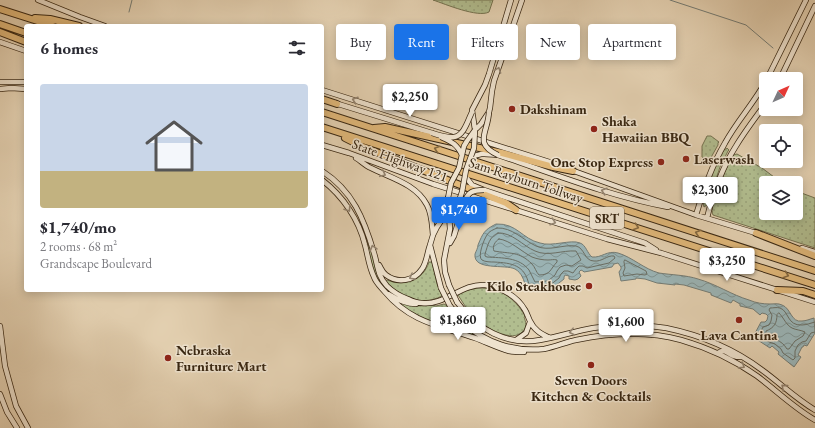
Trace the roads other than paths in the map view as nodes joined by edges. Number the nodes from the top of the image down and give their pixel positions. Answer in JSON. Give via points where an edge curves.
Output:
{"nodes":[{"id":1,"x":38,"y":0,"type":"edge"},
{"id":2,"x":511,"y":0,"type":"edge"},
{"id":3,"x":522,"y":0,"type":"edge"},
{"id":4,"x":806,"y":0,"type":"edge"},
{"id":5,"x":815,"y":6,"type":"edge"},
{"id":6,"x":0,"y":9,"type":"edge"},
{"id":7,"x":26,"y":17,"type":"junction"},
{"id":8,"x":0,"y":24,"type":"edge"},
{"id":9,"x":47,"y":24,"type":"edge"},
{"id":10,"x":71,"y":24,"type":"edge"},
{"id":11,"x":99,"y":24,"type":"edge"},
{"id":12,"x":504,"y":24,"type":"edge"},
{"id":13,"x":514,"y":24,"type":"edge"},
{"id":14,"x":0,"y":32,"type":"edge"},
{"id":15,"x":24,"y":32,"type":"edge"},
{"id":16,"x":24,"y":41,"type":"edge"},
{"id":17,"x":0,"y":42,"type":"edge"},
{"id":18,"x":24,"y":50,"type":"edge"},
{"id":19,"x":493,"y":60,"type":"edge"},
{"id":20,"x":501,"y":60,"type":"edge"},
{"id":21,"x":771,"y":72,"type":"edge"},
{"id":22,"x":783,"y":72,"type":"edge"},
{"id":23,"x":0,"y":82,"type":"edge"},
{"id":24,"x":24,"y":82,"type":"edge"},
{"id":25,"x":24,"y":89,"type":"edge"},
{"id":26,"x":0,"y":90,"type":"edge"},
{"id":27,"x":324,"y":91,"type":"edge"},
{"id":28,"x":759,"y":93,"type":"edge"},
{"id":29,"x":324,"y":100,"type":"edge"},
{"id":30,"x":337,"y":104,"type":"joint"},
{"id":31,"x":490,"y":110,"type":"junction"},
{"id":32,"x":472,"y":112,"type":"junction"},
{"id":33,"x":324,"y":113,"type":"edge"},
{"id":34,"x":759,"y":113,"type":"edge"},
{"id":35,"x":324,"y":127,"type":"edge"},
{"id":36,"x":324,"y":128,"type":"edge"},
{"id":37,"x":372,"y":128,"type":"junction"},
{"id":38,"x":475,"y":130,"type":"junction"},
{"id":39,"x":432,"y":133,"type":"junction"},
{"id":40,"x":324,"y":145,"type":"edge"},
{"id":41,"x":349,"y":153,"type":"junction"},
{"id":42,"x":462,"y":155,"type":"junction"},
{"id":43,"x":498,"y":155,"type":"junction"},
{"id":44,"x":470,"y":158,"type":"junction"},
{"id":45,"x":573,"y":171,"type":"junction"},
{"id":46,"x":324,"y":172,"type":"edge"},
{"id":47,"x":465,"y":176,"type":"junction"},
{"id":48,"x":324,"y":182,"type":"edge"},
{"id":49,"x":484,"y":190,"type":"junction"},
{"id":50,"x":461,"y":202,"type":"junction"},
{"id":51,"x":516,"y":210,"type":"junction"},
{"id":52,"x":683,"y":210,"type":"junction"},
{"id":53,"x":449,"y":213,"type":"junction"},
{"id":54,"x":696,"y":215,"type":"junction"},
{"id":55,"x":707,"y":218,"type":"junction"},
{"id":56,"x":756,"y":233,"type":"junction"},
{"id":57,"x":432,"y":235,"type":"junction"},
{"id":58,"x":430,"y":245,"type":"junction"},
{"id":59,"x":447,"y":248,"type":"junction"},
{"id":60,"x":815,"y":252,"type":"edge"},
{"id":61,"x":661,"y":253,"type":"junction"},
{"id":62,"x":815,"y":256,"type":"edge"},
{"id":63,"x":377,"y":262,"type":"junction"},
{"id":64,"x":815,"y":271,"type":"edge"},
{"id":65,"x":815,"y":285,"type":"edge"},
{"id":66,"x":382,"y":289,"type":"junction"},
{"id":67,"x":777,"y":290,"type":"junction"},
{"id":68,"x":815,"y":295,"type":"edge"},
{"id":69,"x":815,"y":302,"type":"edge"},
{"id":70,"x":422,"y":303,"type":"junction"},
{"id":71,"x":530,"y":322,"type":"junction"},
{"id":72,"x":639,"y":325,"type":"junction"},
{"id":73,"x":0,"y":326,"type":"edge"},
{"id":74,"x":639,"y":335,"type":"junction"},
{"id":75,"x":550,"y":338,"type":"junction"},
{"id":76,"x":515,"y":340,"type":"junction"},
{"id":77,"x":546,"y":349,"type":"junction"},
{"id":78,"x":718,"y":354,"type":"junction"},
{"id":79,"x":745,"y":358,"type":"junction"},
{"id":80,"x":0,"y":394,"type":"edge"},
{"id":81,"x":815,"y":410,"type":"edge"},
{"id":82,"x":815,"y":420,"type":"edge"},
{"id":83,"x":17,"y":428,"type":"edge"},
{"id":84,"x":28,"y":428,"type":"edge"}],
"edges":[{"from":1,"to":11,"type":"main road"},
{"from":2,"to":12,"type":"main road"},
{"from":3,"to":13,"type":"main road"},
{"from":4,"to":21,"type":"main road"},
{"from":5,"to":22,"type":"main road"},
{"from":6,"to":7,"type":"highway"},
{"from":7,"to":9,"type":"highway"},
{"from":7,"to":10,"type":"highway"},
{"from":8,"to":15,"type":"highway"},
{"from":14,"to":16,"type":"highway"},
{"from":17,"to":18,"type":"main road"},
{"from":19,"to":32,"type":"main road","via":[[485,85]]},
{"from":31,"to":20,"type":"main road","one_way":true,"via":[[494,81]]},
{"from":23,"to":24,"type":"main road"},
{"from":25,"to":26,"type":"main road"},
{"from":45,"to":27,"type":"main road","one_way":true},
{"from":28,"to":54,"type":"main road","via":[[731,133],[712,167]]},
{"from":29,"to":30,"type":"highway"},
{"from":30,"to":39,"type":"main road"},
{"from":31,"to":38,"type":"main road"},
{"from":31,"to":43,"type":"main road","bridge":true,"via":[[483,138],[484,144]]},
{"from":32,"to":38,"type":"main road"},
{"from":32,"to":39,"type":"main road","bridge":true,"via":[[458,136],[454,138]]},
{"from":33,"to":37,"type":"highway","name":"Sam Rayburn Tollway","number":"SRT"},
{"from":34,"to":55,"type":"main road","via":[[737,143],[726,165]]},
{"from":35,"to":65,"type":"highway","name":"Sam Rayburn Tollway","number":"SRT","one_way":true},
{"from":36,"to":51,"type":"highway","via":[[361,146],[506,203]]},
{"from":37,"to":45,"type":"highway","via":[[385,127]]},
{"from":64,"to":37,"type":"highway","name":"Sam Rayburn Tollway","number":"SRT","one_way":true},
{"from":38,"to":42,"type":"main road","bridge":true,"via":[[467,141]]},
{"from":38,"to":44,"type":"main road","bridge":true,"via":[[474,148]]},
{"from":39,"to":42,"type":"main road","bridge":true,"via":[[452,142]]},
{"from":40,"to":41,"type":"main road","name":"State Highway 121"},
{"from":41,"to":51,"type":"main road","name":"State Highway 121","via":[[433,184]]},
{"from":41,"to":57,"type":"main road","one_way":true,"via":[[369,167],[410,186],[417,192],[425,201],[430,213]]},
{"from":42,"to":53,"type":"main road","bridge":true,"via":[[451,183]]},
{"from":43,"to":44,"type":"main road","bridge":true,"via":[[483,153]]},
{"from":52,"to":43,"type":"main road","one_way":true,"via":[[620,196]]},
{"from":44,"to":47,"type":"main road","bridge":true},
{"from":45,"to":52,"type":"main road"},
{"from":63,"to":46,"type":"main road","one_way":true,"via":[[369,235],[351,197]]},
{"from":47,"to":49,"type":"main road","bridge":true,"via":[[472,185]]},
{"from":47,"to":50,"type":"main road","bridge":true},
{"from":48,"to":66,"type":"main road","one_way":true,"via":[[353,216],[365,244],[374,278]]},
{"from":49,"to":50,"type":"main road","bridge":true,"via":[[469,193]]},
{"from":49,"to":61,"type":"main road","via":[[645,243]]},
{"from":50,"to":53,"type":"main road"},
{"from":50,"to":59,"type":"main road","via":[[454,236]]},
{"from":51,"to":61,"type":"main road","name":"State Highway 121","one_way":true},
{"from":52,"to":54,"type":"main road"},
{"from":53,"to":57,"type":"main road"},
{"from":53,"to":59,"type":"main road"},
{"from":54,"to":55,"type":"main road"},
{"from":55,"to":56,"type":"main road"},
{"from":56,"to":60,"type":"main road"},
{"from":56,"to":62,"type":"highway"},
{"from":57,"to":58,"type":"main road"},
{"from":58,"to":63,"type":"main road","one_way":true,"via":[[424,267],[407,280],[386,275]]},
{"from":58,"to":77,"type":"main road","bridge":true,"via":[[442,288],[450,306],[464,323],[492,341],[510,348]]},
{"from":59,"to":76,"type":"main road","bridge":true,"via":[[445,272],[457,302],[468,316],[484,329]]},
{"from":61,"to":67,"type":"main road","name":"State Highway 121"},
{"from":63,"to":70,"type":"main road","via":[[378,272],[388,286],[400,296]]},
{"from":66,"to":70,"type":"main road","via":[[407,303]]},
{"from":66,"to":77,"type":"main road","via":[[398,306],[423,321],[510,351],[536,352]]},
{"from":67,"to":68,"type":"highway","via":[[803,291]]},
{"from":67,"to":69,"type":"main road","name":"State Highway 121"},
{"from":70,"to":71,"type":"main road","via":[[440,300],[472,286],[495,287],[516,299],[524,308]]},
{"from":71,"to":75,"type":"main road","via":[[538,332]]},
{"from":71,"to":76,"type":"main road","via":[[526,333]]},
{"from":72,"to":74,"type":"main road"},
{"from":72,"to":75,"type":"main road","one_way":true,"via":[[595,328]]},
{"from":72,"to":79,"type":"main road","via":[[686,333]]},
{"from":73,"to":84,"type":"main road","via":[[5,366],[16,406]]},
{"from":74,"to":77,"type":"main road","via":[[618,334],[576,340]]},
{"from":74,"to":78,"type":"main road","via":[[680,340]]},
{"from":75,"to":76,"type":"main road","via":[[533,341]]},
{"from":78,"to":79,"type":"main road","via":[[724,351],[735,357]]},
{"from":78,"to":82,"type":"main road","one_way":true,"via":[[758,377],[801,412]]},
{"from":81,"to":79,"type":"main road","one_way":true},
{"from":80,"to":83,"type":"main road"}]}
